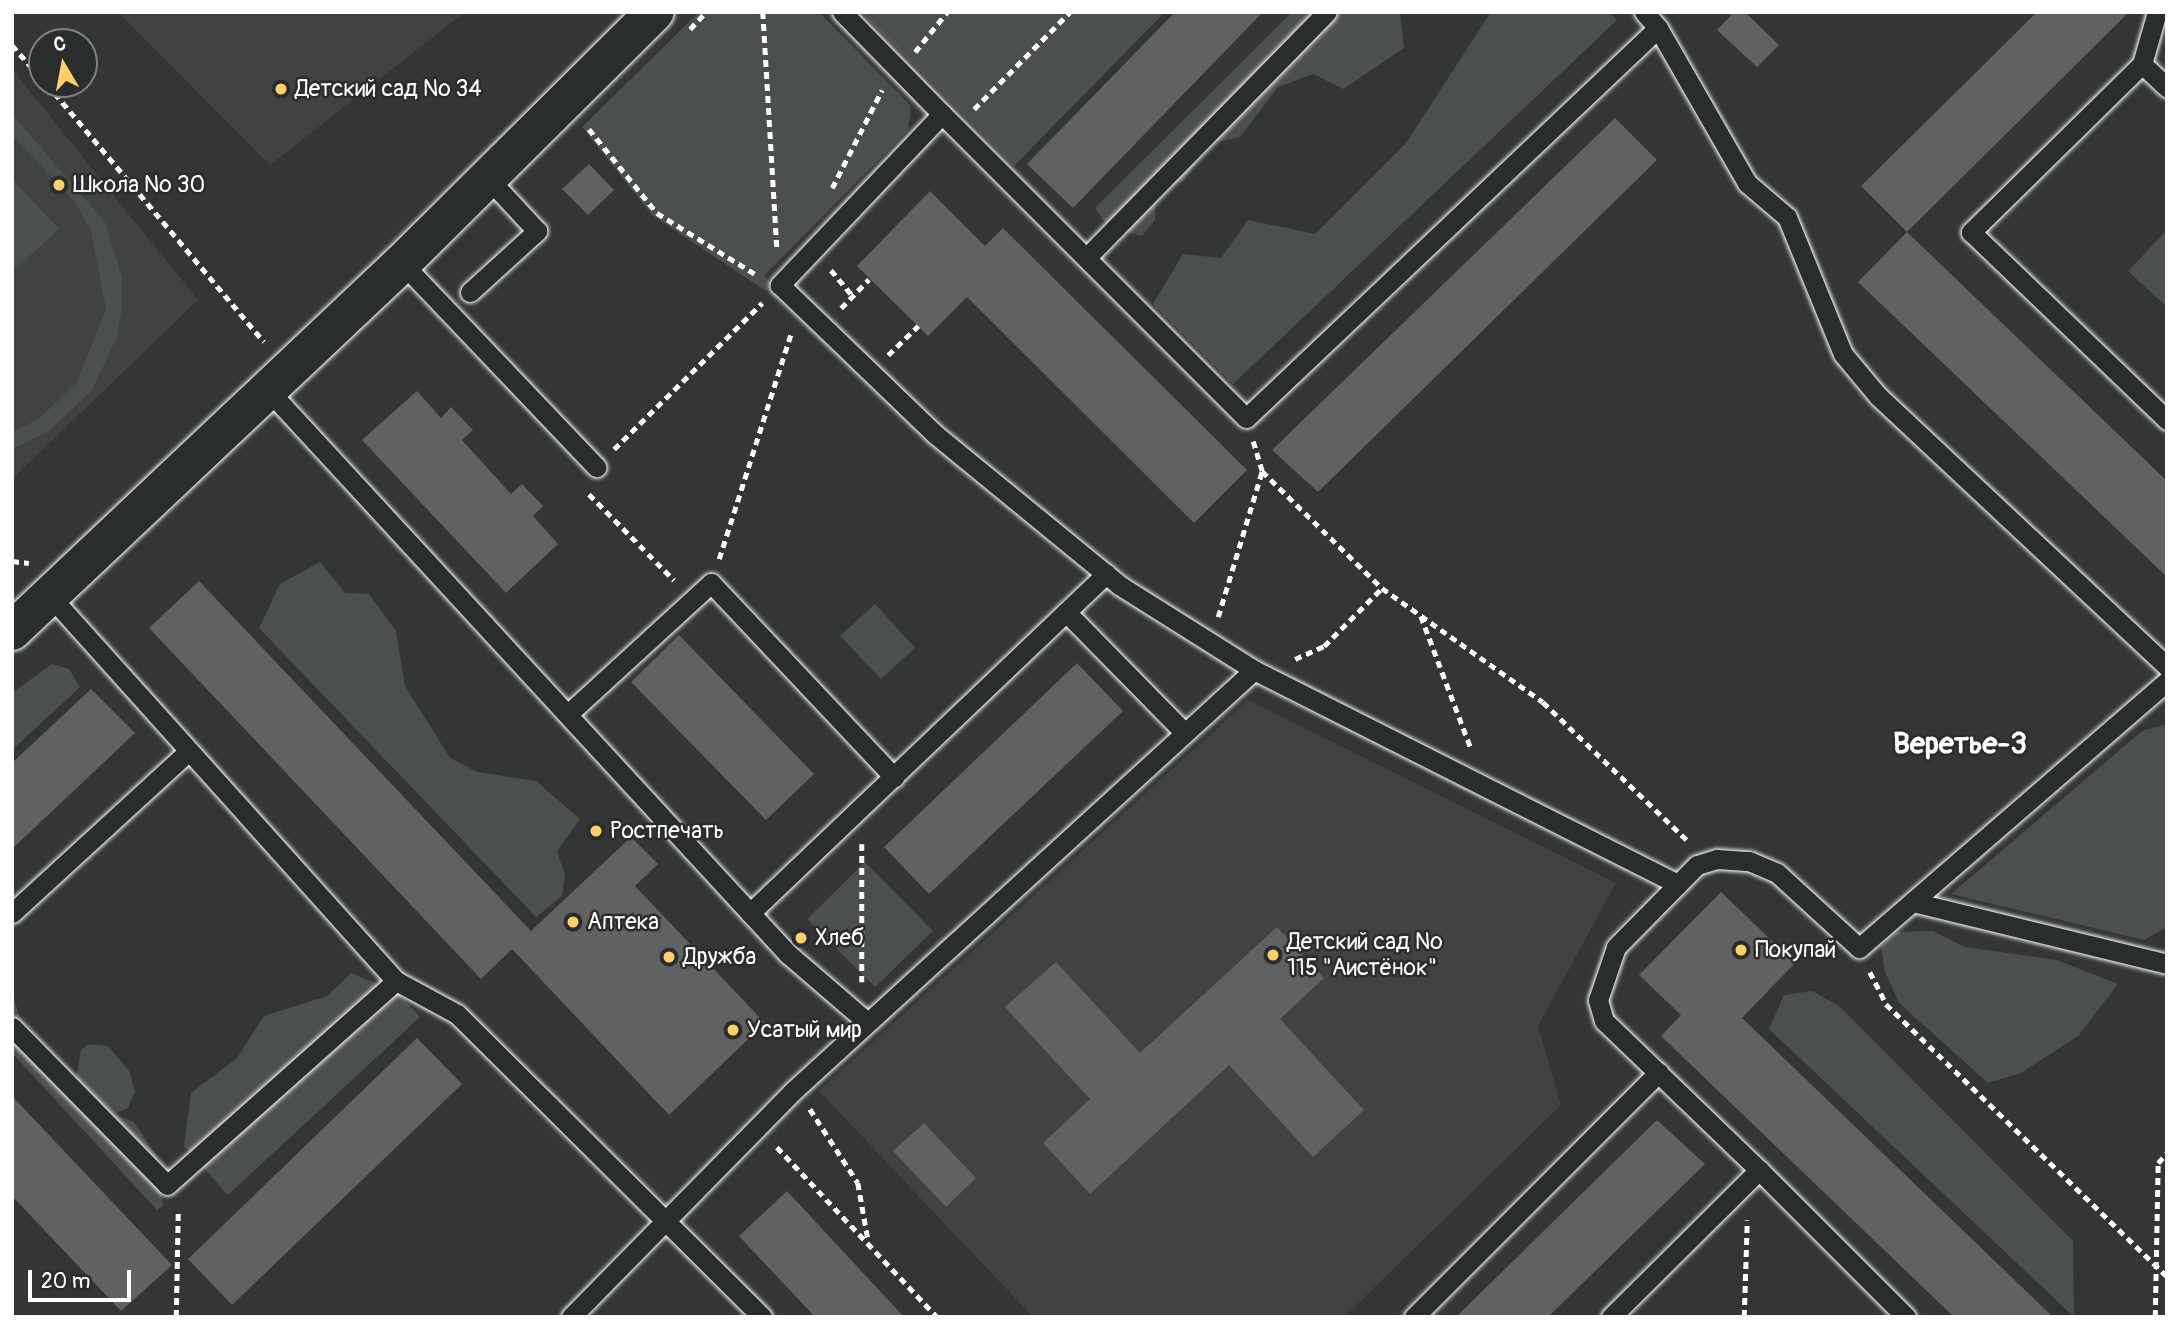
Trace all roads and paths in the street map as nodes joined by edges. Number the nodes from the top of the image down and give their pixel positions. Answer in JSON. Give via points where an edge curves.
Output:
{"nodes":[{"id":1,"x":655,"y":12,"type":"edge"},
{"id":2,"x":763,"y":12,"type":"edge"},
{"id":3,"x":842,"y":12,"type":"edge"},
{"id":4,"x":947,"y":12,"type":"edge"},
{"id":5,"x":1327,"y":12,"type":"edge"},
{"id":6,"x":1644,"y":12,"type":"edge"},
{"id":7,"x":2157,"y":12,"type":"edge"},
{"id":8,"x":1658,"y":28,"type":"junction"},
{"id":9,"x":12,"y":45,"type":"edge"},
{"id":10,"x":28,"y":63,"type":"edge"},
{"id":11,"x":2142,"y":64,"type":"junction"},
{"id":12,"x":899,"y":70,"type":"junction"},
{"id":13,"x":2167,"y":87,"type":"edge"},
{"id":14,"x":59,"y":98,"type":"edge"},
{"id":15,"x":942,"y":114,"type":"junction"},
{"id":16,"x":589,"y":129,"type":"dead end"},
{"id":17,"x":488,"y":178,"type":"junction"},
{"id":18,"x":830,"y":192,"type":"dead end"},
{"id":19,"x":786,"y":241,"type":"dead end"},
{"id":20,"x":777,"y":251,"type":"junction"},
{"id":21,"x":769,"y":258,"type":"dead end"},
{"id":22,"x":1086,"y":258,"type":"junction"},
{"id":23,"x":401,"y":264,"type":"junction"},
{"id":24,"x":762,"y":266,"type":"dead end"},
{"id":25,"x":754,"y":274,"type":"junction"},
{"id":26,"x":869,"y":279,"type":"dead end"},
{"id":27,"x":777,"y":288,"type":"junction"},
{"id":28,"x":470,"y":292,"type":"dead end"},
{"id":29,"x":853,"y":296,"type":"dead end"},
{"id":30,"x":799,"y":305,"type":"junction"},
{"id":31,"x":918,"y":326,"type":"dead end"},
{"id":32,"x":899,"y":345,"type":"dead end"},
{"id":33,"x":271,"y":351,"type":"dead end"},
{"id":34,"x":268,"y":391,"type":"junction"},
{"id":35,"x":1245,"y":418,"type":"junction"},
{"id":36,"x":2167,"y":420,"type":"edge"},
{"id":37,"x":596,"y":467,"type":"joint"},
{"id":38,"x":1262,"y":471,"type":"junction"},
{"id":39,"x":585,"y":491,"type":"dead end"},
{"id":40,"x":1106,"y":574,"type":"junction"},
{"id":41,"x":711,"y":583,"type":"junction"},
{"id":42,"x":1382,"y":588,"type":"junction"},
{"id":43,"x":51,"y":597,"type":"junction"},
{"id":44,"x":694,"y":599,"type":"junction"},
{"id":45,"x":1066,"y":612,"type":"junction"},
{"id":46,"x":1421,"y":615,"type":"junction"},
{"id":47,"x":12,"y":631,"type":"edge"},
{"id":48,"x":1211,"y":642,"type":"junction"},
{"id":49,"x":2167,"y":666,"type":"edge"},
{"id":50,"x":1254,"y":670,"type":"junction"},
{"id":51,"x":2167,"y":681,"type":"edge"},
{"id":52,"x":568,"y":714,"type":"junction"},
{"id":53,"x":1184,"y":732,"type":"junction"},
{"id":54,"x":188,"y":752,"type":"junction"},
{"id":55,"x":894,"y":777,"type":"junction"},
{"id":56,"x":1485,"y":782,"type":"junction"},
{"id":57,"x":861,"y":807,"type":"junction"},
{"id":58,"x":1697,"y":865,"type":"junction"},
{"id":59,"x":1678,"y":884,"type":"junction"},
{"id":60,"x":1913,"y":902,"type":"junction"},
{"id":61,"x":12,"y":913,"type":"edge"},
{"id":62,"x":750,"y":913,"type":"junction"},
{"id":63,"x":1859,"y":948,"type":"junction"},
{"id":64,"x":2167,"y":964,"type":"edge"},
{"id":65,"x":396,"y":981,"type":"junction"},
{"id":66,"x":864,"y":1020,"type":"junction"},
{"id":67,"x":12,"y":1027,"type":"edge"},
{"id":68,"x":1660,"y":1072,"type":"junction"},
{"id":69,"x":793,"y":1091,"type":"junction"},
{"id":70,"x":758,"y":1127,"type":"junction"},
{"id":71,"x":2167,"y":1153,"type":"edge"},
{"id":72,"x":1754,"y":1175,"type":"junction"},
{"id":73,"x":172,"y":1181,"type":"junction"},
{"id":74,"x":670,"y":1220,"type":"junction"},
{"id":75,"x":868,"y":1240,"type":"junction"},
{"id":76,"x":2155,"y":1264,"type":"junction"},
{"id":77,"x":2167,"y":1276,"type":"edge"},
{"id":78,"x":178,"y":1317,"type":"edge"},
{"id":79,"x":571,"y":1317,"type":"edge"},
{"id":80,"x":762,"y":1317,"type":"edge"},
{"id":81,"x":937,"y":1317,"type":"edge"},
{"id":82,"x":1414,"y":1317,"type":"edge"},
{"id":83,"x":1611,"y":1317,"type":"edge"},
{"id":84,"x":1744,"y":1317,"type":"edge"},
{"id":85,"x":1906,"y":1317,"type":"edge"},
{"id":86,"x":2155,"y":1317,"type":"edge"}],
"edges":[{"from":1,"to":17,"type":"street"},
{"from":2,"to":20,"type":"path"},
{"from":3,"to":12,"type":"lane"},
{"from":4,"to":12,"type":"path"},
{"from":5,"to":22,"type":"lane"},
{"from":6,"to":8,"type":"lane"},
{"from":7,"to":11,"type":"lane"},
{"from":8,"to":35,"type":"lane"},
{"from":8,"to":49,"type":"lane","via":[[1747,183],[1787,217],[1843,354],[1878,396]]},
{"from":9,"to":10,"type":"path"},
{"from":11,"to":13,"type":"lane"},
{"from":11,"to":36,"type":"lane","via":[[1971,232]]},
{"from":12,"to":15,"type":"lane"},
{"from":12,"to":18,"type":"path"},
{"from":14,"to":33,"type":"path"},
{"from":15,"to":22,"type":"lane"},
{"from":15,"to":27,"type":"lane"},
{"from":16,"to":25,"type":"path","via":[[657,213]]},
{"from":17,"to":23,"type":"street"},
{"from":17,"to":28,"type":"lane","via":[[537,231]]},
{"from":19,"to":20,"type":"path"},
{"from":20,"to":21,"type":"path"},
{"from":22,"to":35,"type":"lane"},
{"from":23,"to":34,"type":"street"},
{"from":23,"to":37,"type":"lane"},
{"from":24,"to":25,"type":"path"},
{"from":25,"to":27,"type":"path"},
{"from":26,"to":29,"type":"path"},
{"from":27,"to":30,"type":"lane"},
{"from":27,"to":37,"type":"path"},
{"from":30,"to":40,"type":"lane","via":[[936,435]]},
{"from":30,"to":41,"type":"path"},
{"from":31,"to":32,"type":"path"},
{"from":34,"to":43,"type":"street"},
{"from":34,"to":52,"type":"lane"},
{"from":35,"to":38,"type":"path"},
{"from":38,"to":42,"type":"path"},
{"from":38,"to":48,"type":"path"},
{"from":39,"to":44,"type":"path"},
{"from":40,"to":45,"type":"lane"},
{"from":40,"to":48,"type":"lane"},
{"from":41,"to":44,"type":"lane"},
{"from":41,"to":55,"type":"lane"},
{"from":42,"to":46,"type":"path"},
{"from":42,"to":50,"type":"path","via":[[1324,646]]},
{"from":43,"to":47,"type":"street"},
{"from":43,"to":54,"type":"lane"},
{"from":44,"to":52,"type":"lane"},
{"from":45,"to":53,"type":"lane"},
{"from":45,"to":55,"type":"lane"},
{"from":46,"to":56,"type":"path"},
{"from":46,"to":58,"type":"path","via":[[1543,702],[1686,835]]},
{"from":48,"to":50,"type":"lane"},
{"from":50,"to":53,"type":"lane"},
{"from":50,"to":56,"type":"lane"},
{"from":51,"to":60,"type":"lane"},
{"from":52,"to":62,"type":"lane"},
{"from":53,"to":66,"type":"lane"},
{"from":54,"to":61,"type":"lane"},
{"from":54,"to":65,"type":"lane"},
{"from":55,"to":57,"type":"lane"},
{"from":56,"to":59,"type":"lane"},
{"from":57,"to":62,"type":"lane"},
{"from":57,"to":66,"type":"path"},
{"from":58,"to":59,"type":"lane"},
{"from":58,"to":63,"type":"lane","via":[[1749,860],[1777,873]]},
{"from":59,"to":68,"type":"lane","via":[[1616,947],[1598,1000],[1604,1021]]},
{"from":60,"to":63,"type":"lane"},
{"from":60,"to":64,"type":"lane"},
{"from":62,"to":66,"type":"lane"},
{"from":63,"to":76,"type":"path","via":[[1886,1004]]},
{"from":65,"to":73,"type":"lane"},
{"from":65,"to":74,"type":"lane","via":[[457,1014]]},
{"from":66,"to":69,"type":"lane"},
{"from":67,"to":73,"type":"lane","via":[[167,1185]]},
{"from":68,"to":72,"type":"lane"},
{"from":68,"to":82,"type":"lane"},
{"from":69,"to":70,"type":"lane"},
{"from":69,"to":75,"type":"path","via":[[858,1183]]},
{"from":70,"to":74,"type":"lane"},
{"from":70,"to":75,"type":"path"},
{"from":71,"to":76,"type":"path","via":[[2158,1163]]},
{"from":72,"to":83,"type":"lane"},
{"from":72,"to":84,"type":"path"},
{"from":72,"to":85,"type":"lane"},
{"from":73,"to":78,"type":"path","via":[[182,1232]]},
{"from":74,"to":79,"type":"lane"},
{"from":74,"to":80,"type":"lane"},
{"from":75,"to":81,"type":"path"},
{"from":76,"to":77,"type":"path"},
{"from":76,"to":86,"type":"path"}]}
